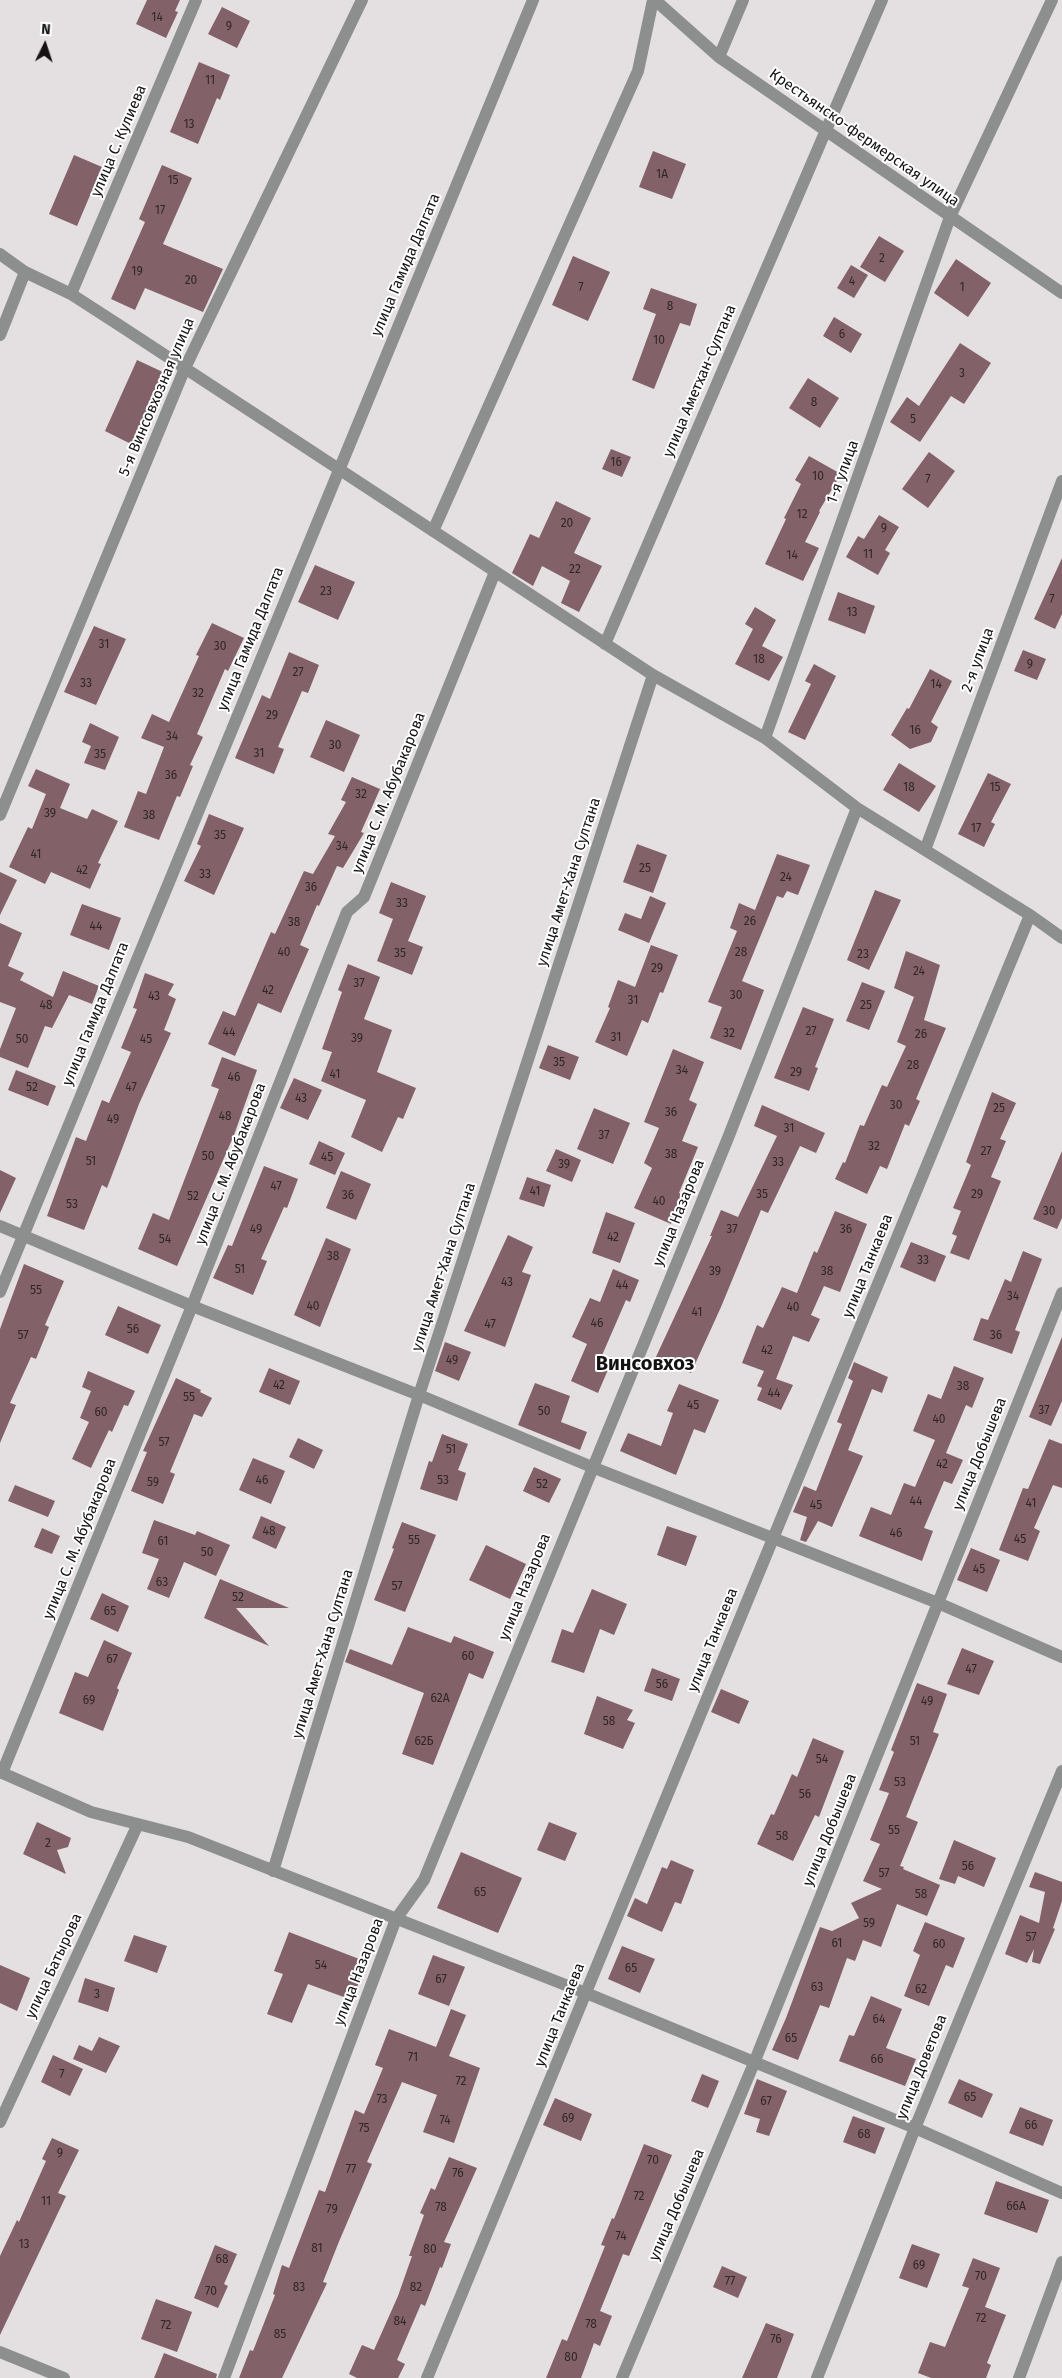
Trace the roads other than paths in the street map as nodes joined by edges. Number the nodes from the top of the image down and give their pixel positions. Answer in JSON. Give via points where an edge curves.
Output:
{"nodes":[{"id":1,"x":196,"y":0,"type":"edge"},
{"id":2,"x":362,"y":0,"type":"edge"},
{"id":3,"x":533,"y":0,"type":"edge"},
{"id":4,"x":654,"y":0,"type":"edge"},
{"id":5,"x":743,"y":0,"type":"edge"},
{"id":6,"x":882,"y":0,"type":"edge"},
{"id":7,"x":1052,"y":0,"type":"edge"},
{"id":8,"x":719,"y":57,"type":"junction"},
{"id":9,"x":825,"y":130,"type":"junction"},
{"id":10,"x":950,"y":217,"type":"junction"},
{"id":11,"x":0,"y":254,"type":"edge"},
{"id":12,"x":25,"y":272,"type":"junction"},
{"id":13,"x":1062,"y":293,"type":"edge"},
{"id":14,"x":72,"y":294,"type":"junction"},
{"id":15,"x":0,"y":335,"type":"edge"},
{"id":16,"x":185,"y":368,"type":"junction"},
{"id":17,"x":339,"y":469,"type":"junction"},
{"id":18,"x":1062,"y":481,"type":"edge"},
{"id":19,"x":433,"y":531,"type":"junction"},
{"id":20,"x":495,"y":572,"type":"junction"},
{"id":21,"x":605,"y":644,"type":"junction"},
{"id":22,"x":653,"y":675,"type":"junction"},
{"id":23,"x":766,"y":738,"type":"junction"},
{"id":24,"x":857,"y":808,"type":"junction"},
{"id":25,"x":0,"y":815,"type":"edge"},
{"id":26,"x":925,"y":850,"type":"junction"},
{"id":27,"x":1030,"y":915,"type":"junction"},
{"id":28,"x":1062,"y":938,"type":"edge"},
{"id":29,"x":0,"y":1226,"type":"edge"},
{"id":30,"x":23,"y":1235,"type":"junction"},
{"id":31,"x":0,"y":1292,"type":"edge"},
{"id":32,"x":1062,"y":1293,"type":"edge"},
{"id":33,"x":192,"y":1306,"type":"junction"},
{"id":34,"x":420,"y":1395,"type":"junction"},
{"id":35,"x":592,"y":1467,"type":"junction"},
{"id":36,"x":772,"y":1538,"type":"junction"},
{"id":37,"x":938,"y":1603,"type":"junction"},
{"id":38,"x":1062,"y":1657,"type":"edge"},
{"id":39,"x":1062,"y":1771,"type":"edge"},
{"id":40,"x":1,"y":1772,"type":"edge"},
{"id":41,"x":138,"y":1824,"type":"junction"},
{"id":42,"x":273,"y":1871,"type":"junction"},
{"id":43,"x":396,"y":1919,"type":"junction"},
{"id":44,"x":586,"y":1993,"type":"junction"},
{"id":45,"x":754,"y":2063,"type":"junction"},
{"id":46,"x":0,"y":2122,"type":"edge"},
{"id":47,"x":915,"y":2128,"type":"junction"},
{"id":48,"x":1062,"y":2193,"type":"edge"},
{"id":49,"x":1062,"y":2262,"type":"edge"},
{"id":50,"x":0,"y":2352,"type":"edge"},
{"id":51,"x":50,"y":2375,"type":"edge"},
{"id":52,"x":64,"y":2378,"type":"edge"},
{"id":53,"x":224,"y":2378,"type":"edge"},
{"id":54,"x":427,"y":2378,"type":"edge"},
{"id":55,"x":622,"y":2378,"type":"edge"},
{"id":56,"x":817,"y":2378,"type":"edge"},
{"id":57,"x":1019,"y":2378,"type":"edge"}],
"edges":[{"from":1,"to":14,"type":"street","name":"улица С. Кулиева"},
{"from":2,"to":16,"type":"street","name":"5-я Винсовхозная улица"},
{"from":3,"to":17,"type":"street","name":"улица Гамида Далгата"},
{"from":4,"to":8,"type":"street","name":"Крестьянско-фермерская улица"},
{"from":4,"to":19,"type":"street","via":[[638,71]]},
{"from":5,"to":8,"type":"street"},
{"from":6,"to":9,"type":"street","name":"улица Аметхан-Султана"},
{"from":7,"to":10,"type":"street","name":"1-я улица"},
{"from":8,"to":9,"type":"street","name":"Крестьянско-фермерская улица"},
{"from":9,"to":10,"type":"street","name":"Крестьянско-фермерская улица"},
{"from":9,"to":21,"type":"street","name":"улица Аметхан-Султана"},
{"from":10,"to":13,"type":"street","name":"Крестьянско-фермерская улица"},
{"from":10,"to":23,"type":"street","name":"1-я улица"},
{"from":11,"to":12,"type":"street"},
{"from":12,"to":14,"type":"street"},
{"from":12,"to":15,"type":"street"},
{"from":14,"to":16,"type":"street"},
{"from":16,"to":17,"type":"street"},
{"from":16,"to":25,"type":"street","name":"5-я Винсовхозная улица"},
{"from":17,"to":19,"type":"street"},
{"from":17,"to":30,"type":"street","name":"улица Гамида Далгата"},
{"from":18,"to":26,"type":"street","name":"2-я улица"},
{"from":19,"to":20,"type":"street"},
{"from":20,"to":21,"type":"street"},
{"from":20,"to":33,"type":"street","name":"улица С. М. Абубакарова","via":[[364,897],[347,912]]},
{"from":21,"to":22,"type":"street"},
{"from":22,"to":23,"type":"street"},
{"from":22,"to":34,"type":"street","name":"улица Амет-Хана Султана"},
{"from":23,"to":24,"type":"street"},
{"from":24,"to":26,"type":"street"},
{"from":24,"to":35,"type":"street","name":"улица Назарова","via":[[728,1138]]},
{"from":26,"to":27,"type":"street"},
{"from":27,"to":28,"type":"street"},
{"from":27,"to":36,"type":"street","name":"улица Танкаева"},
{"from":29,"to":30,"type":"street"},
{"from":30,"to":31,"type":"street","name":"улица Гамида Далгата"},
{"from":30,"to":33,"type":"street"},
{"from":32,"to":37,"type":"street","name":"улица Добышева"},
{"from":33,"to":34,"type":"street"},
{"from":33,"to":40,"type":"street","name":"улица С. М. Абубакарова"},
{"from":34,"to":35,"type":"street"},
{"from":34,"to":42,"type":"street","name":"улица Амет-Хана Султана"},
{"from":35,"to":36,"type":"street"},
{"from":35,"to":43,"type":"street","name":"улица Назарова","via":[[424,1880]]},
{"from":36,"to":37,"type":"street"},
{"from":36,"to":44,"type":"street","name":"улица Танкаева"},
{"from":37,"to":38,"type":"street"},
{"from":37,"to":45,"type":"street","name":"улица Добышева"},
{"from":39,"to":47,"type":"street","name":"улица Доветова"},
{"from":40,"to":41,"type":"street","via":[[91,1812]]},
{"from":41,"to":42,"type":"street","via":[[188,1837]]},
{"from":41,"to":46,"type":"street","name":"улица Батырова"},
{"from":42,"to":43,"type":"street"},
{"from":43,"to":44,"type":"street"},
{"from":43,"to":53,"type":"street","name":"улица Назарова"},
{"from":44,"to":45,"type":"street"},
{"from":44,"to":54,"type":"street","name":"улица Танкаева"},
{"from":45,"to":47,"type":"street"},
{"from":45,"to":55,"type":"street","name":"улица Добышева"},
{"from":47,"to":48,"type":"street"},
{"from":47,"to":56,"type":"street","name":"улица Доветова"},
{"from":49,"to":57,"type":"street"},
{"from":50,"to":51,"type":"street"},
{"from":51,"to":52,"type":"street"}]}
